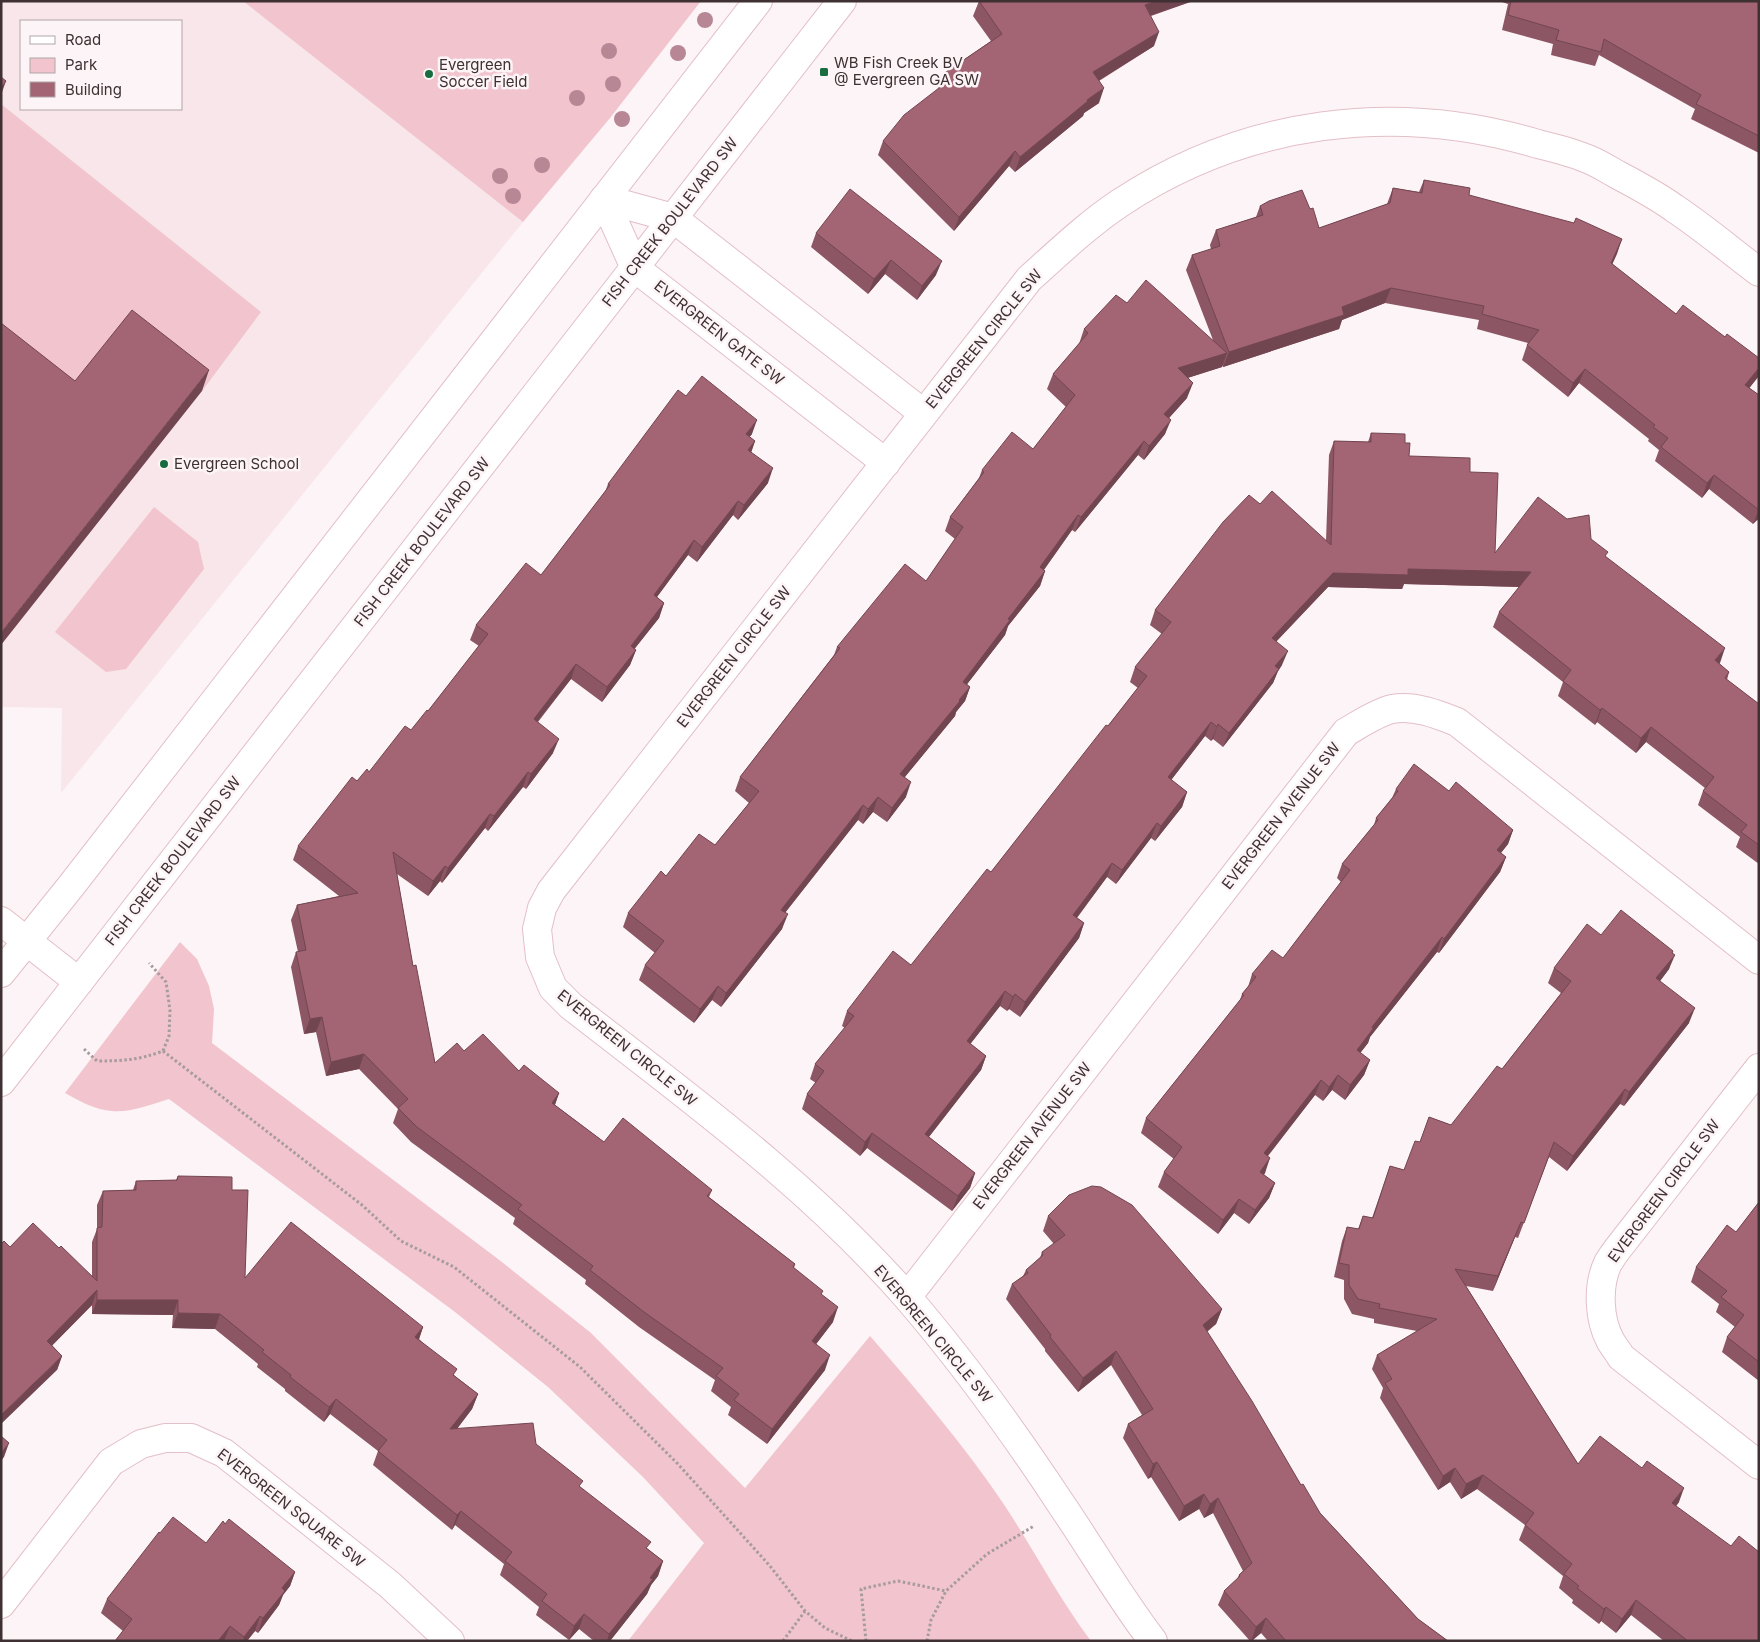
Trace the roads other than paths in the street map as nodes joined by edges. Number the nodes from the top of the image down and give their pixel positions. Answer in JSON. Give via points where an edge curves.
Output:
{"nodes":[{"id":1,"x":758,"y":1,"type":"edge"},
{"id":2,"x":842,"y":1,"type":"edge"},
{"id":3,"x":604,"y":199,"type":"junction"},
{"id":4,"x":673,"y":218,"type":"junction"},
{"id":5,"x":635,"y":268,"type":"junction"},
{"id":6,"x":1759,"y":272,"type":"edge"},
{"id":7,"x":923,"y":413,"type":"junction"},
{"id":8,"x":886,"y":463,"type":"junction"},
{"id":9,"x":1,"y":922,"type":"edge"},
{"id":10,"x":26,"y":942,"type":"junction"},
{"id":11,"x":1759,"y":960,"type":"edge"},
{"id":12,"x":1,"y":973,"type":"edge"},
{"id":13,"x":79,"y":982,"type":"junction"},
{"id":14,"x":1759,"y":1068,"type":"edge"},
{"id":15,"x":1,"y":1082,"type":"edge"},
{"id":16,"x":907,"y":1297,"type":"junction"},
{"id":17,"x":1759,"y":1465,"type":"edge"},
{"id":18,"x":1,"y":1604,"type":"edge"},
{"id":19,"x":450,"y":1641,"type":"edge"},
{"id":20,"x":1153,"y":1641,"type":"edge"}],
"edges":[{"from":1,"to":3,"type":"street"},
{"from":2,"to":4,"type":"street","name":"FISH CREEK BOULEVARD SW"},
{"from":3,"to":4,"type":"street"},
{"from":3,"to":5,"type":"street","name":"EVERGREEN GATE SW"},
{"from":3,"to":10,"type":"street"},
{"from":4,"to":5,"type":"street","name":"FISH CREEK BOULEVARD SW"},
{"from":4,"to":7,"type":"street"},
{"from":5,"to":8,"type":"street","name":"EVERGREEN GATE SW"},
{"from":5,"to":13,"type":"street","name":"FISH CREEK BOULEVARD SW"},
{"from":6,"to":7,"type":"street","name":"EVERGREEN CIRCLE SW","via":[[1674,208],[1585,158],[1509,135],[1455,124],[1399,120],[1296,130],[1250,142],[1169,174],[1079,233],[1029,279]]},
{"from":7,"to":8,"type":"street","name":"EVERGREEN CIRCLE SW"},
{"from":8,"to":16,"type":"street","name":"EVERGREEN CIRCLE SW","via":[[551,891],[542,908],[537,929],[540,957],[553,988],[571,1006],[777,1169],[836,1222]]},
{"from":9,"to":10,"type":"street"},
{"from":10,"to":12,"type":"street"},
{"from":10,"to":13,"type":"street"},
{"from":11,"to":16,"type":"street","name":"EVERGREEN AVENUE SW","via":[[1457,722],[1418,709],[1392,709],[1346,732]]},
{"from":13,"to":15,"type":"street","name":"FISH CREEK BOULEVARD SW"},
{"from":14,"to":17,"type":"street","name":"EVERGREEN CIRCLE SW","via":[[1608,1264],[1602,1283],[1601,1316],[1621,1357]]},
{"from":16,"to":20,"type":"street","name":"EVERGREEN CIRCLE SW","via":[[1000,1413]]},
{"from":18,"to":19,"type":"street","name":"EVERGREEN SQUARE SW","via":[[111,1462],[140,1444],[165,1438],[191,1438],[224,1453],[390,1585]]}]}
